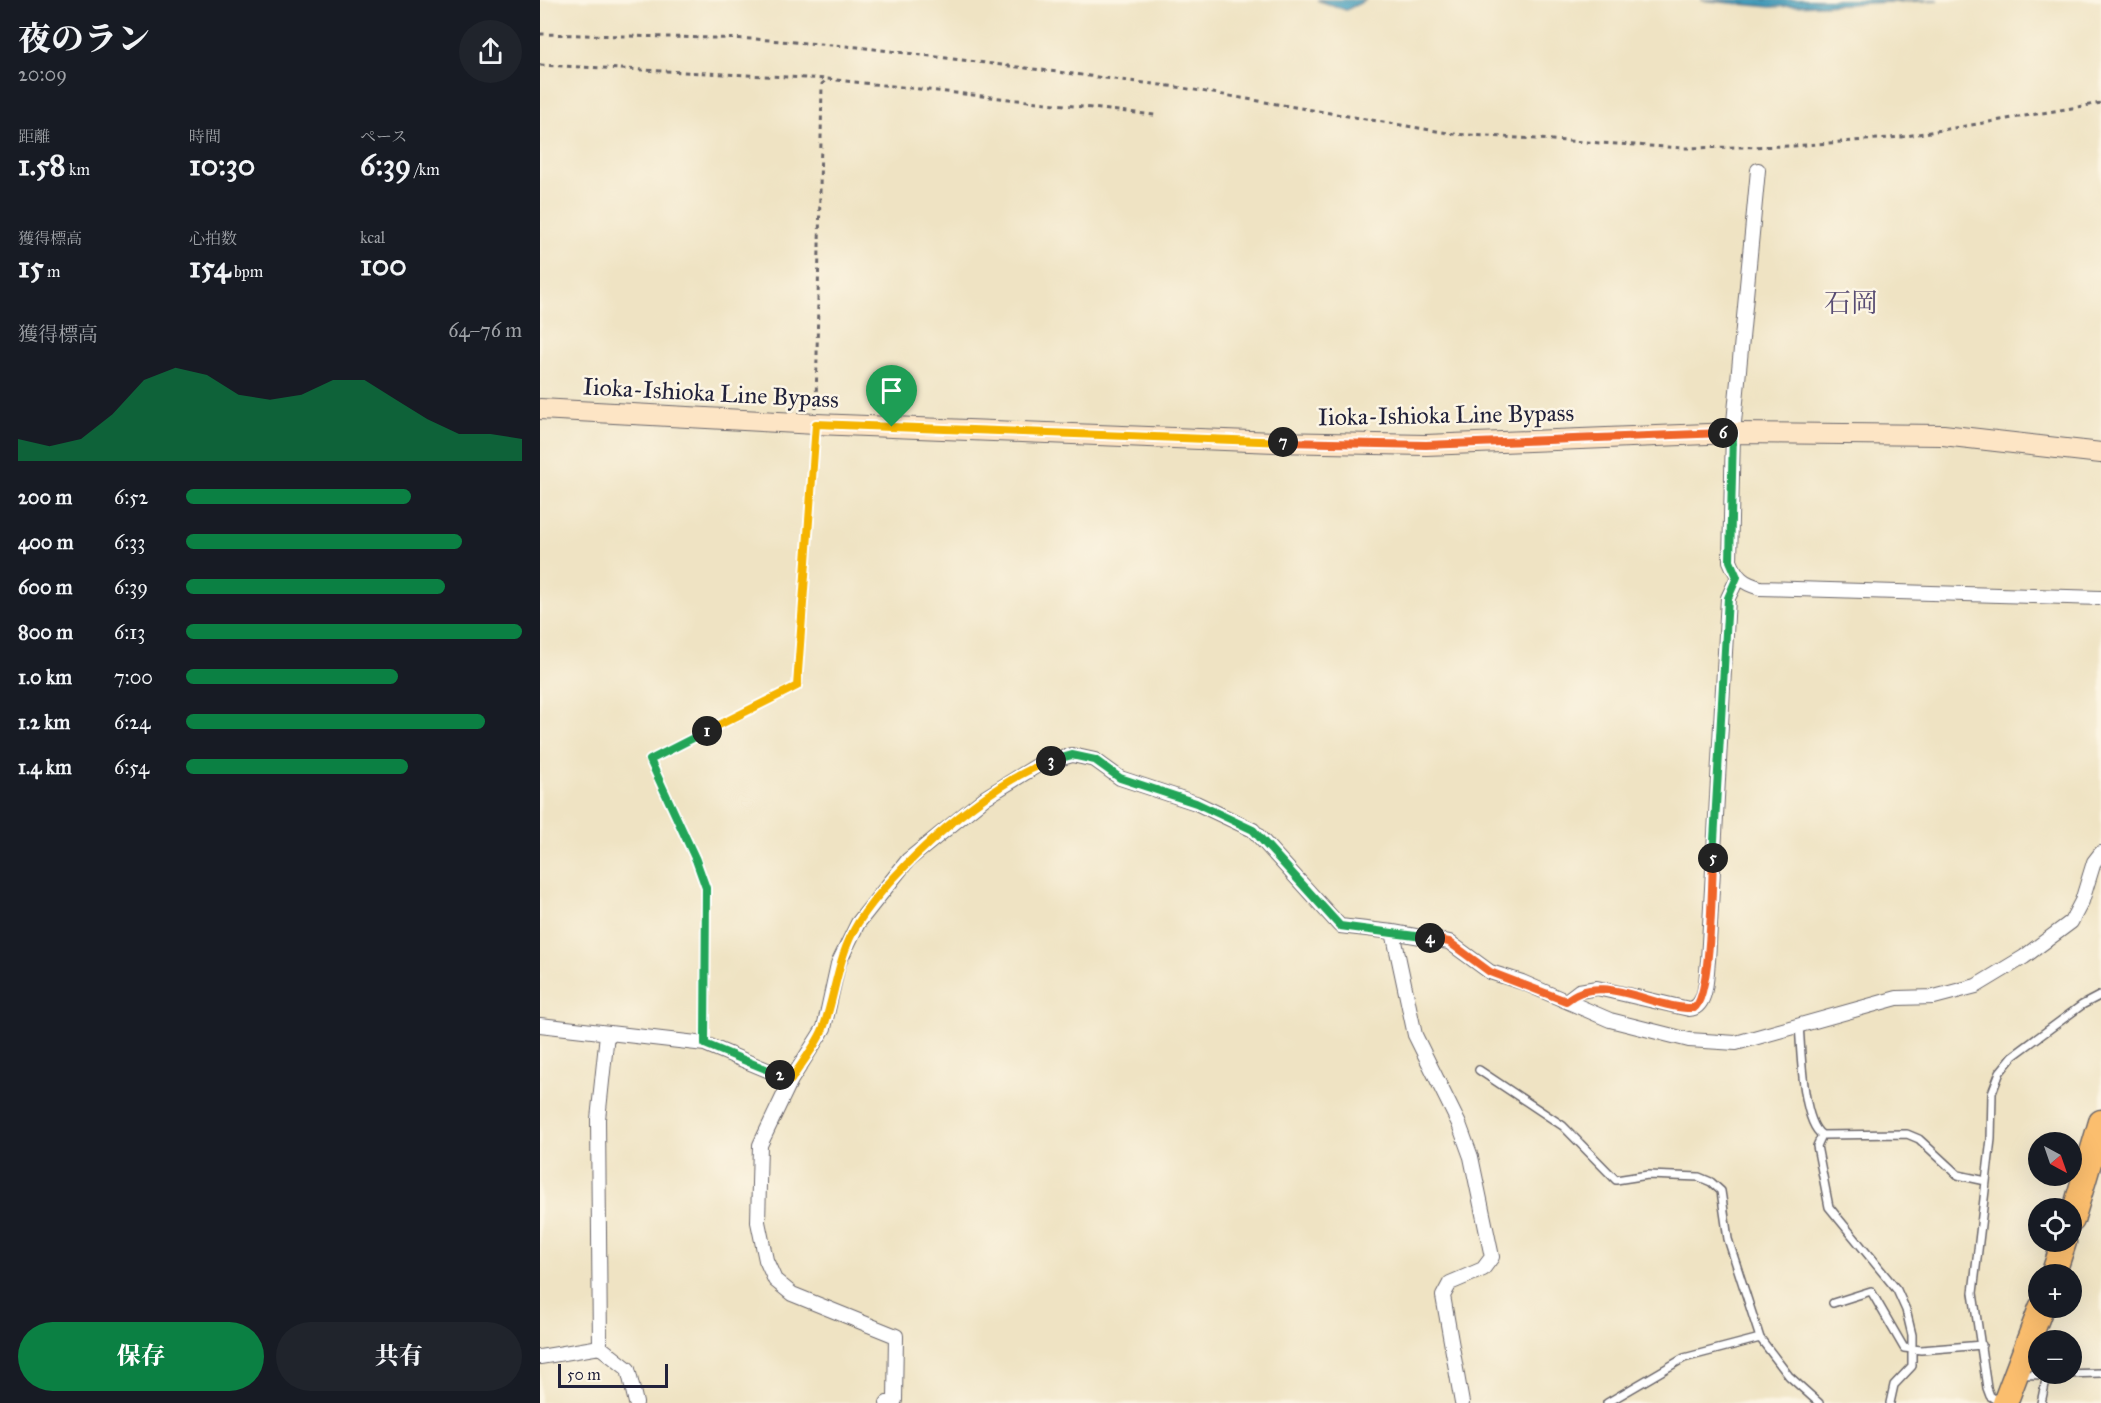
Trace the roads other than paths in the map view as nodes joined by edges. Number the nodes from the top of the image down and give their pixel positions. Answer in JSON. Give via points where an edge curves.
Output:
{"nodes":[{"id":1,"x":1758,"y":170,"type":"dead end"},
{"id":2,"x":540,"y":409,"type":"edge"},
{"id":3,"x":1733,"y":433,"type":"junction"},
{"id":4,"x":2101,"y":453,"type":"edge"},
{"id":5,"x":1737,"y":577,"type":"junction"},
{"id":6,"x":2101,"y":598,"type":"edge"},
{"id":7,"x":2101,"y":853,"type":"edge"},
{"id":8,"x":1393,"y":932,"type":"junction"},
{"id":9,"x":2101,"y":995,"type":"edge"},
{"id":10,"x":1566,"y":1001,"type":"junction"},
{"id":11,"x":1799,"y":1024,"type":"junction"},
{"id":12,"x":540,"y":1026,"type":"edge"},
{"id":13,"x":607,"y":1034,"type":"junction"},
{"id":14,"x":1479,"y":1070,"type":"dead end"},
{"id":15,"x":791,"y":1080,"type":"junction"},
{"id":16,"x":2101,"y":1122,"type":"edge"},
{"id":17,"x":1822,"y":1135,"type":"junction"},
{"id":18,"x":1986,"y":1180,"type":"junction"},
{"id":19,"x":2079,"y":1198,"type":"edge"},
{"id":20,"x":1833,"y":1303,"type":"dead end"},
{"id":21,"x":2037,"y":1318,"type":"edge"},
{"id":22,"x":1760,"y":1338,"type":"junction"},
{"id":23,"x":1982,"y":1345,"type":"junction"},
{"id":24,"x":600,"y":1347,"type":"junction"},
{"id":25,"x":1913,"y":1349,"type":"junction"},
{"id":26,"x":540,"y":1357,"type":"edge"},
{"id":27,"x":2101,"y":1373,"type":"edge"},
{"id":28,"x":2016,"y":1374,"type":"junction"},
{"id":29,"x":2028,"y":1374,"type":"edge"},
{"id":30,"x":2082,"y":1374,"type":"edge"},
{"id":31,"x":2045,"y":1384,"type":"edge"},
{"id":32,"x":636,"y":1403,"type":"edge"},
{"id":33,"x":887,"y":1403,"type":"edge"},
{"id":34,"x":1462,"y":1403,"type":"edge"},
{"id":35,"x":1607,"y":1403,"type":"edge"},
{"id":36,"x":1819,"y":1403,"type":"edge"},
{"id":37,"x":1890,"y":1403,"type":"edge"},
{"id":38,"x":2003,"y":1403,"type":"edge"},
{"id":39,"x":2041,"y":1403,"type":"edge"}],
"edges":[{"from":1,"to":3,"type":"street"},
{"from":2,"to":3,"type":"main road","name":"Iioka-Ishioka Line Bypass","via":[[1275,442],[1426,445]]},
{"from":3,"to":4,"type":"main road","name":"Iioka-Ishioka Line Bypass","via":[[1942,435]]},
{"from":3,"to":5,"type":"street","via":[[1730,561]]},
{"from":5,"to":6,"type":"street","via":[[1760,588]]},
{"from":5,"to":10,"type":"street","via":[[1728,598],[1708,961],[1701,1002],[1689,1009],[1597,988],[1579,991]]},
{"from":7,"to":11,"type":"street","via":[[2071,922],[1976,986],[1934,997],[1897,998]]},
{"from":8,"to":10,"type":"street","via":[[1449,942],[1490,972]]},
{"from":8,"to":15,"type":"street","via":[[1340,926],[1253,830],[1196,803],[1120,778],[1095,760],[1072,755],[1038,765],[986,797],[908,860],[858,923],[838,964],[824,1028]]},
{"from":8,"to":34,"type":"street","via":[[1415,1035],[1460,1124],[1471,1156],[1492,1257],[1483,1269],[1450,1283],[1443,1296]]},
{"from":9,"to":18,"type":"lane","via":[[2013,1056],[2000,1072],[1992,1093]]},
{"from":10,"to":11,"type":"street","via":[[1653,1033],[1705,1042],[1736,1043]]},
{"from":11,"to":17,"type":"lane","via":[[1809,1107],[1815,1128]]},
{"from":12,"to":13,"type":"street"},
{"from":13,"to":15,"type":"street","via":[[705,1044]]},
{"from":13,"to":24,"type":"street","via":[[598,1119]]},
{"from":14,"to":22,"type":"lane","via":[[1563,1126],[1616,1180],[1648,1175],[1699,1177],[1716,1186],[1724,1198],[1728,1239]]},
{"from":15,"to":33,"type":"street","via":[[760,1145],[758,1222],[766,1260],[775,1280],[792,1293],[896,1336],[895,1400]]},
{"from":16,"to":19,"type":"highway"},
{"from":17,"to":18,"type":"lane","via":[[1907,1134],[1919,1139],[1958,1175]]},
{"from":17,"to":25,"type":"lane","via":[[1817,1146],[1829,1207],[1897,1290],[1906,1310]]},
{"from":18,"to":23,"type":"lane","via":[[1973,1293]]},
{"from":20,"to":25,"type":"lane","via":[[1871,1291],[1904,1348]]},
{"from":21,"to":28,"type":"highway"},
{"from":22,"to":35,"type":"lane","via":[[1684,1358]]},
{"from":22,"to":36,"type":"lane","via":[[1789,1376]]},
{"from":23,"to":25,"type":"lane"},
{"from":23,"to":38,"type":"lane","via":[[1987,1388],[1990,1396]]},
{"from":24,"to":26,"type":"street"},
{"from":24,"to":32,"type":"street","via":[[628,1369]]},
{"from":25,"to":37,"type":"lane","via":[[1912,1366],[1894,1385]]},
{"from":27,"to":30,"type":"lane"},
{"from":28,"to":29,"type":"lane"},
{"from":28,"to":38,"type":"highway"},
{"from":31,"to":39,"type":"lane"}]}
